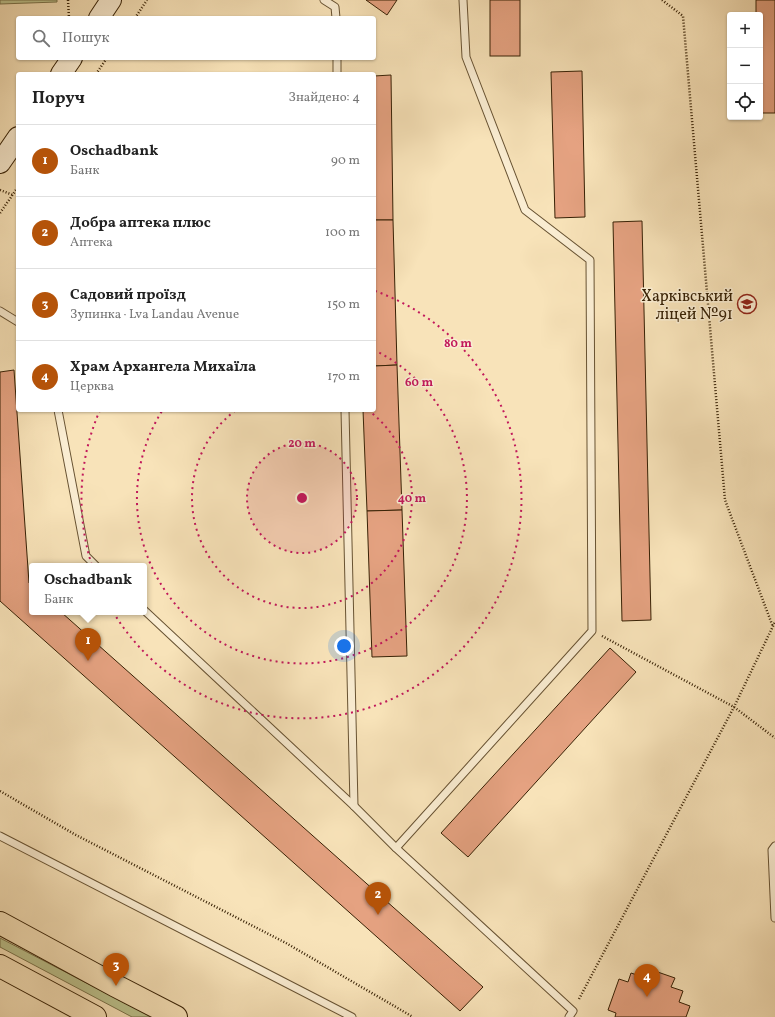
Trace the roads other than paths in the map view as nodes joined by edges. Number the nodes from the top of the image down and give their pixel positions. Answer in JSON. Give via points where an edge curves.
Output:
{"nodes":[{"id":1,"x":111,"y":0,"type":"edge"},
{"id":2,"x":324,"y":0,"type":"edge"},
{"id":3,"x":463,"y":0,"type":"edge"},
{"id":4,"x":100,"y":16,"type":"edge"},
{"id":5,"x":336,"y":16,"type":"edge"},
{"id":6,"x":71,"y":60,"type":"edge"},
{"id":7,"x":337,"y":60,"type":"edge"},
{"id":8,"x":62,"y":72,"type":"edge"},
{"id":9,"x":337,"y":72,"type":"edge"},
{"id":10,"x":16,"y":140,"type":"edge"},
{"id":11,"x":0,"y":163,"type":"edge"},
{"id":12,"x":0,"y":311,"type":"edge"},
{"id":13,"x":16,"y":321,"type":"edge"},
{"id":14,"x":58,"y":412,"type":"edge"},
{"id":15,"x":345,"y":412,"type":"edge"},
{"id":16,"x":93,"y":563,"type":"edge"},
{"id":17,"x":147,"y":613,"type":"edge"},
{"id":18,"x":354,"y":806,"type":"junction"},
{"id":19,"x":0,"y":836,"type":"edge"},
{"id":20,"x":775,"y":846,"type":"edge"},
{"id":21,"x":396,"y":848,"type":"junction"},
{"id":22,"x":775,"y":918,"type":"edge"},
{"id":23,"x":0,"y":923,"type":"edge"},
{"id":24,"x":0,"y":966,"type":"edge"},
{"id":25,"x":571,"y":1014,"type":"edge"},
{"id":26,"x":95,"y":1017,"type":"edge"},
{"id":27,"x":176,"y":1017,"type":"edge"},
{"id":28,"x":352,"y":1017,"type":"edge"}],
"edges":[{"from":1,"to":4,"type":"street"},
{"from":2,"to":5,"type":"lane","via":[[335,7]]},
{"from":3,"to":21,"type":"lane","via":[[466,57],[525,210],[590,260],[592,631]]},
{"from":6,"to":8,"type":"street"},
{"from":7,"to":9,"type":"lane"},
{"from":10,"to":11,"type":"street"},
{"from":12,"to":13,"type":"lane"},
{"from":14,"to":16,"type":"lane","via":[[86,556]]},
{"from":15,"to":18,"type":"lane"},
{"from":17,"to":18,"type":"lane"},
{"from":18,"to":21,"type":"lane"},
{"from":19,"to":28,"type":"lane"},
{"from":20,"to":22,"type":"lane","via":[[772,850]]},
{"from":21,"to":25,"type":"lane"},
{"from":23,"to":27,"type":"main road"},
{"from":24,"to":26,"type":"main road"}]}
